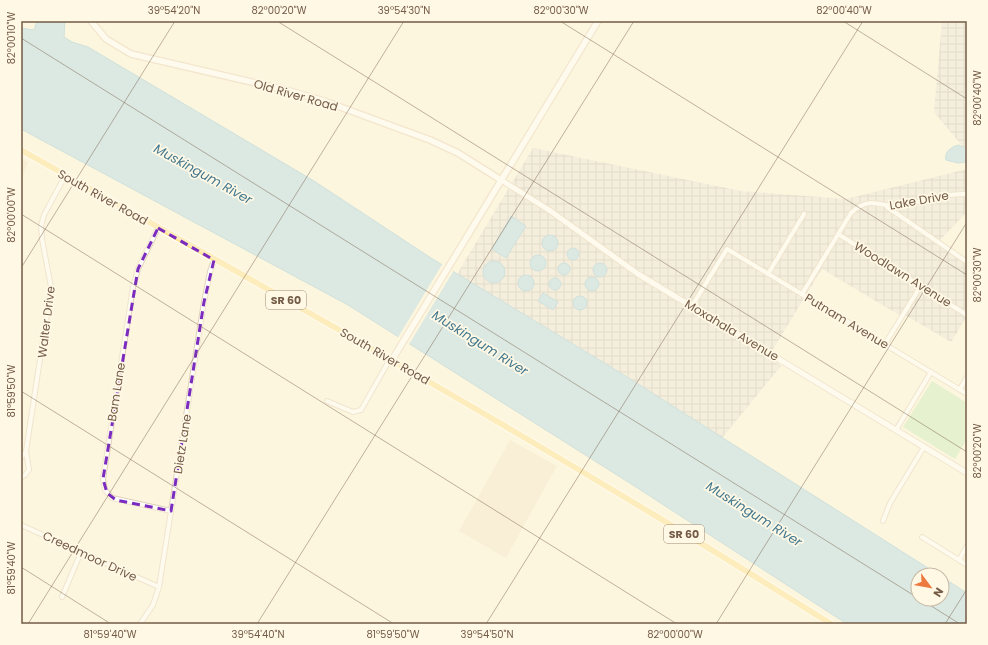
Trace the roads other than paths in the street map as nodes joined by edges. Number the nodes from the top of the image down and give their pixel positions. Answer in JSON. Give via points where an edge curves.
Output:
{"nodes":[{"id":1,"x":91,"y":21,"type":"edge"},
{"id":2,"x":598,"y":21,"type":"edge"},
{"id":3,"x":21,"y":150,"type":"edge"},
{"id":4,"x":65,"y":176,"type":"junction"},
{"id":5,"x":501,"y":180,"type":"junction"},
{"id":6,"x":967,"y":194,"type":"edge"},
{"id":7,"x":887,"y":206,"type":"junction"},
{"id":8,"x":804,"y":214,"type":"dead end"},
{"id":9,"x":158,"y":228,"type":"junction"},
{"id":10,"x":838,"y":234,"type":"junction"},
{"id":11,"x":214,"y":260,"type":"junction"},
{"id":12,"x":967,"y":262,"type":"edge"},
{"id":13,"x":768,"y":274,"type":"junction"},
{"id":14,"x":920,"y":287,"type":"junction"},
{"id":15,"x":802,"y":294,"type":"junction"},
{"id":16,"x":692,"y":306,"type":"junction"},
{"id":17,"x":967,"y":315,"type":"edge"},
{"id":18,"x":885,"y":344,"type":"junction"},
{"id":19,"x":391,"y":360,"type":"junction"},
{"id":20,"x":931,"y":372,"type":"junction"},
{"id":21,"x":967,"y":377,"type":"edge"},
{"id":22,"x":960,"y":389,"type":"junction"},
{"id":23,"x":967,"y":394,"type":"edge"},
{"id":24,"x":327,"y":401,"type":"dead end"},
{"id":25,"x":896,"y":430,"type":"junction"},
{"id":26,"x":924,"y":448,"type":"junction"},
{"id":27,"x":26,"y":451,"type":"junction"},
{"id":28,"x":21,"y":458,"type":"edge"},
{"id":29,"x":967,"y":473,"type":"edge"},
{"id":30,"x":21,"y":477,"type":"edge"},
{"id":31,"x":171,"y":511,"type":"junction"},
{"id":32,"x":883,"y":521,"type":"dead end"},
{"id":33,"x":21,"y":525,"type":"edge"},
{"id":34,"x":922,"y":537,"type":"dead end"},
{"id":35,"x":967,"y":546,"type":"edge"},
{"id":36,"x":81,"y":552,"type":"junction"},
{"id":37,"x":959,"y":560,"type":"junction"},
{"id":38,"x":967,"y":565,"type":"edge"},
{"id":39,"x":159,"y":587,"type":"junction"},
{"id":40,"x":62,"y":597,"type":"dead end"},
{"id":41,"x":140,"y":624,"type":"edge"},
{"id":42,"x":831,"y":624,"type":"edge"}],
"edges":[{"from":1,"to":5,"type":"main road","name":"Old River Road","via":[[106,38],[131,54],[324,101],[430,140],[458,153]]},
{"from":2,"to":5,"type":"main road"},
{"from":3,"to":4,"type":"main road","name":"South River Road","number":"SR 60"},
{"from":4,"to":9,"type":"main road","name":"South River Road","number":"SR 60"},
{"from":4,"to":27,"type":"street","name":"Walter Drive","via":[[44,215],[41,226],[52,287]]},
{"from":5,"to":16,"type":"street","name":"Moxahala Avenue","via":[[549,210],[638,274]]},
{"from":5,"to":19,"type":"main road"},
{"from":6,"to":7,"type":"street","name":"Lake Drive","via":[[944,195]]},
{"from":7,"to":10,"type":"street","name":"Lake Drive","via":[[870,203],[855,209]]},
{"from":7,"to":12,"type":"street"},
{"from":8,"to":13,"type":"street"},
{"from":9,"to":11,"type":"main road","name":"South River Road","number":"SR 60"},
{"from":9,"to":31,"type":"street","name":"Bam Lane","via":[[138,269],[133,287],[103,479],[105,490],[112,498]]},
{"from":10,"to":14,"type":"street","name":"Woodlawn Avenue"},
{"from":10,"to":15,"type":"street","name":"Lake Drive"},
{"from":11,"to":19,"type":"main road","name":"South River Road","number":"SR 60"},
{"from":11,"to":31,"type":"street","name":"Dietz Lane","via":[[204,302]]},
{"from":13,"to":15,"type":"street","name":"Putnam Avenue"},
{"from":13,"to":16,"type":"street","name":"Putnam Avenue","via":[[727,249]]},
{"from":14,"to":17,"type":"street","name":"Woodlawn Avenue"},
{"from":14,"to":18,"type":"street"},
{"from":15,"to":18,"type":"street","name":"Putnam Avenue"},
{"from":16,"to":25,"type":"street","name":"Moxahala Avenue"},
{"from":18,"to":20,"type":"street","name":"Putnam Avenue"},
{"from":19,"to":24,"type":"street","via":[[360,410],[353,412]]},
{"from":19,"to":42,"type":"main road","name":"South River Road","number":"SR 60","via":[[478,409]]},
{"from":20,"to":22,"type":"street","name":"Putnam Avenue"},
{"from":20,"to":25,"type":"street"},
{"from":21,"to":22,"type":"street"},
{"from":22,"to":23,"type":"street","name":"Putnam Avenue"},
{"from":25,"to":26,"type":"street","name":"Moxahala Avenue"},
{"from":26,"to":29,"type":"street","name":"Moxahala Avenue"},
{"from":26,"to":32,"type":"street","via":[[890,503]]},
{"from":27,"to":28,"type":"street","name":"Walter Drive"},
{"from":27,"to":30,"type":"street","name":"Walter Drive","via":[[29,470]]},
{"from":31,"to":39,"type":"street","name":"Dietz Lane"},
{"from":33,"to":36,"type":"street","name":"Creedmoor Drive"},
{"from":34,"to":37,"type":"street"},
{"from":35,"to":37,"type":"street"},
{"from":36,"to":39,"type":"street","name":"Creedmoor Drive"},
{"from":36,"to":40,"type":"street"},
{"from":37,"to":38,"type":"street"},
{"from":39,"to":41,"type":"street","name":"Dietz Lane","via":[[153,605]]}]}
